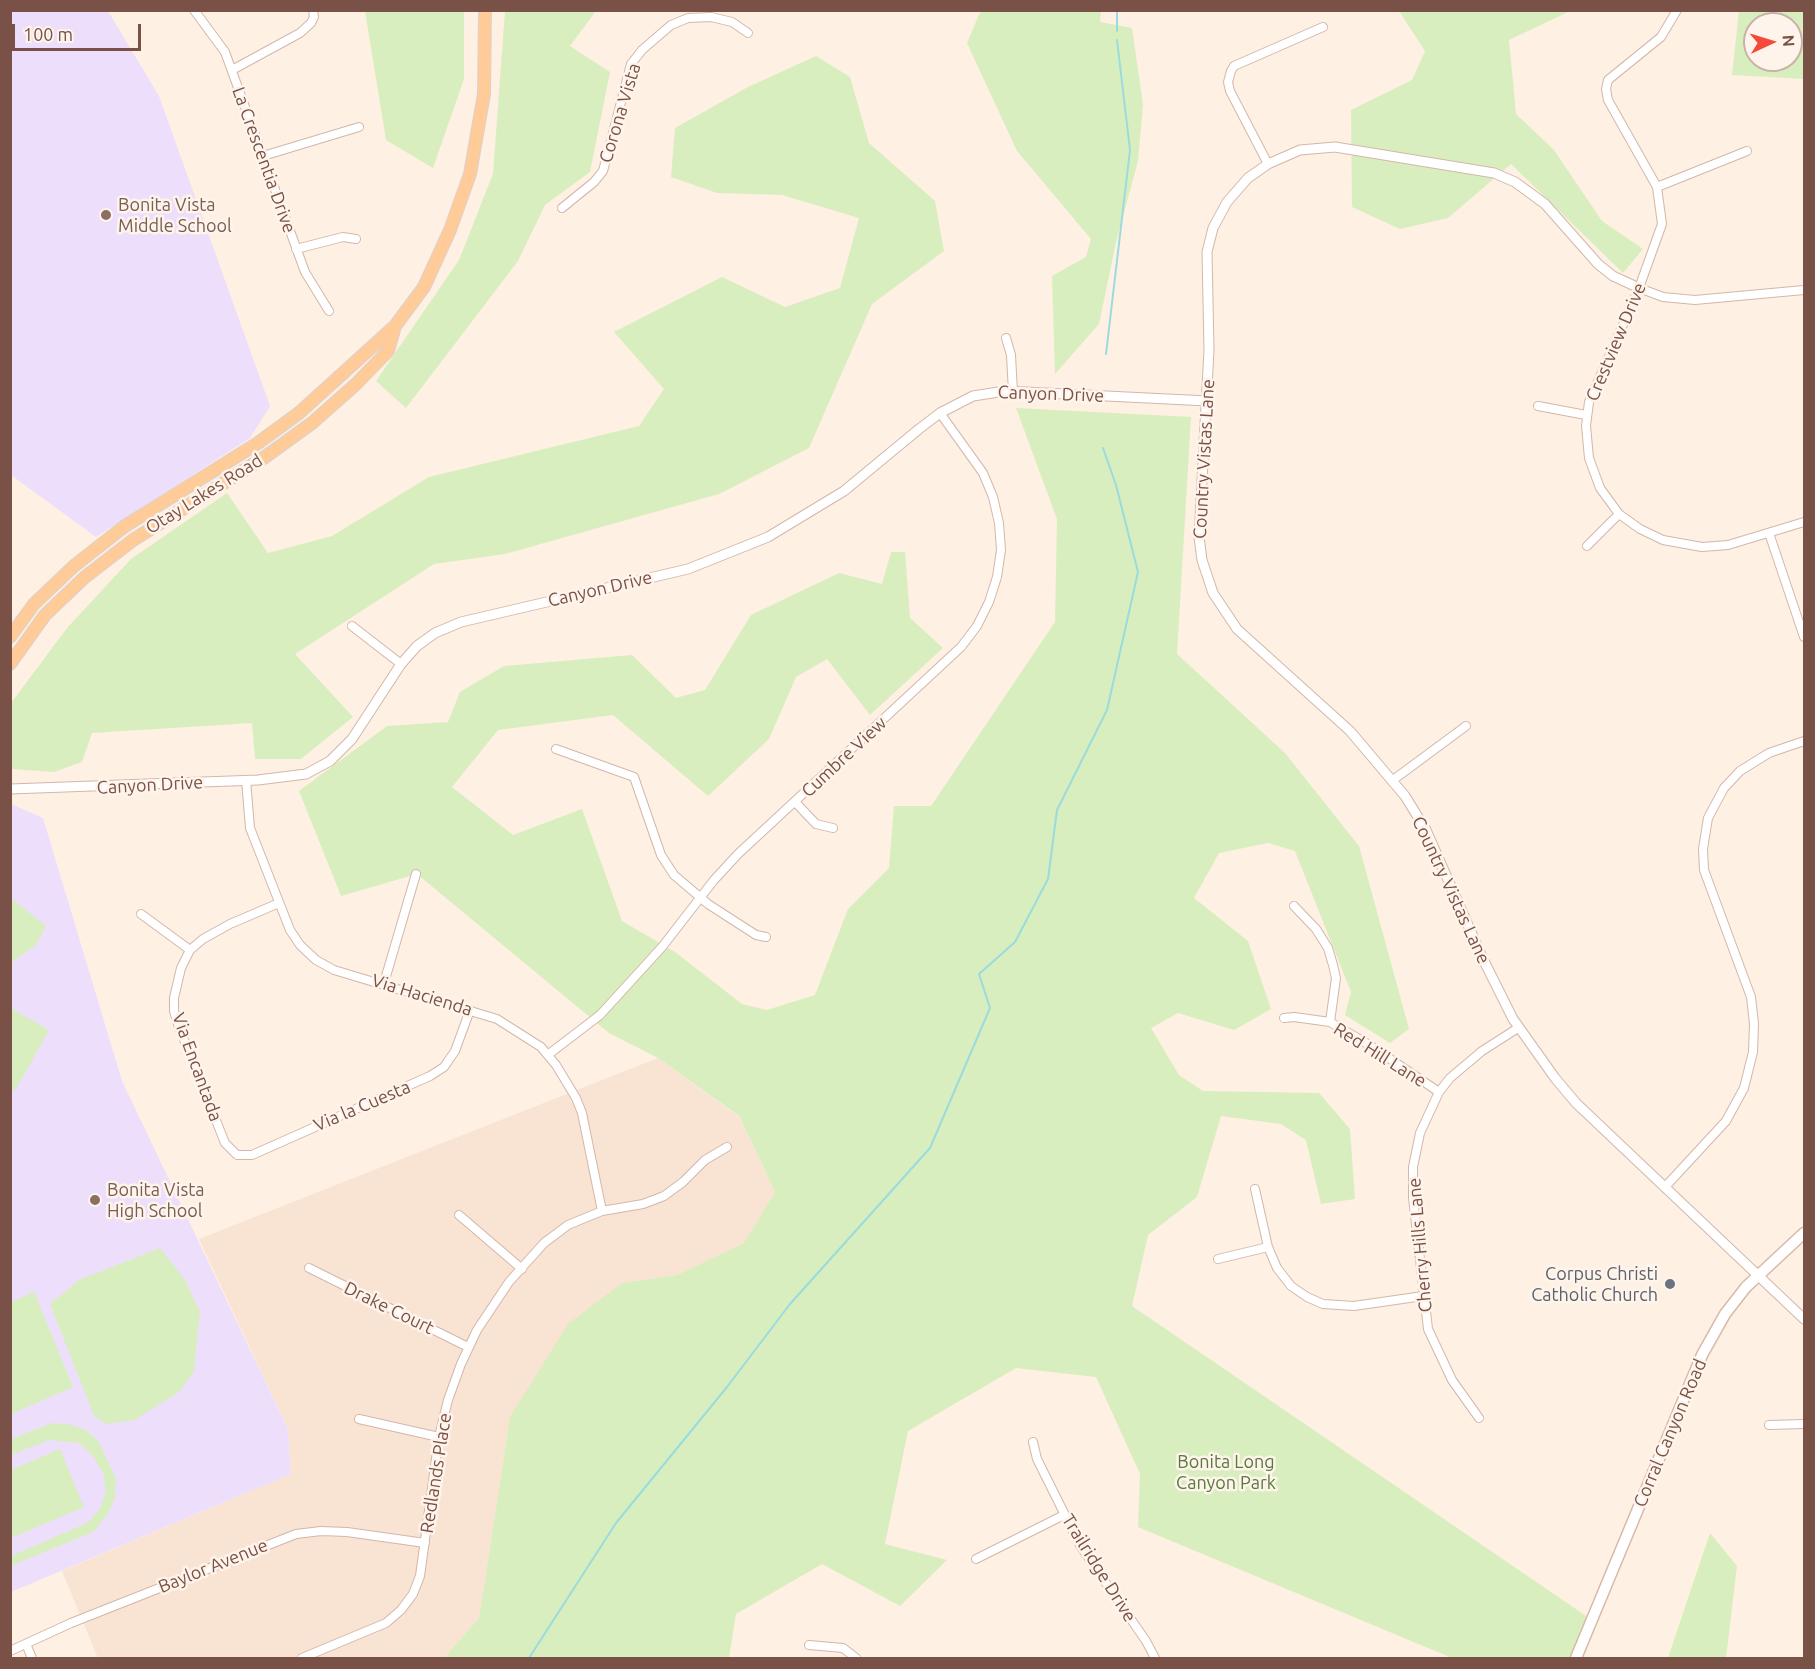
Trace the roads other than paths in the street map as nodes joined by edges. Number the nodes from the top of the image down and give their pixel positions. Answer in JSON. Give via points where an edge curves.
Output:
{"nodes":[{"id":1,"x":194,"y":10,"type":"edge"},
{"id":2,"x":313,"y":10,"type":"edge"},
{"id":3,"x":485,"y":10,"type":"edge"},
{"id":4,"x":682,"y":10,"type":"edge"},
{"id":5,"x":1677,"y":10,"type":"edge"},
{"id":6,"x":682,"y":20,"type":"junction"},
{"id":7,"x":1323,"y":27,"type":"dead end"},
{"id":8,"x":748,"y":33,"type":"dead end"},
{"id":9,"x":232,"y":70,"type":"junction"},
{"id":10,"x":359,"y":127,"type":"dead end"},
{"id":11,"x":1748,"y":150,"type":"dead end"},
{"id":12,"x":263,"y":156,"type":"junction"},
{"id":13,"x":1268,"y":164,"type":"junction"},
{"id":14,"x":1657,"y":187,"type":"junction"},
{"id":15,"x":562,"y":208,"type":"dead end"},
{"id":16,"x":356,"y":239,"type":"dead end"},
{"id":17,"x":296,"y":249,"type":"junction"},
{"id":18,"x":1639,"y":288,"type":"junction"},
{"id":19,"x":1804,"y":290,"type":"edge"},
{"id":20,"x":329,"y":311,"type":"dead end"},
{"id":21,"x":395,"y":326,"type":"junction"},
{"id":22,"x":1006,"y":338,"type":"dead end"},
{"id":23,"x":1013,"y":392,"type":"junction"},
{"id":24,"x":1208,"y":401,"type":"junction"},
{"id":25,"x":1538,"y":406,"type":"dead end"},
{"id":26,"x":940,"y":413,"type":"junction"},
{"id":27,"x":1586,"y":415,"type":"junction"},
{"id":28,"x":1619,"y":514,"type":"junction"},
{"id":29,"x":1804,"y":522,"type":"edge"},
{"id":30,"x":1769,"y":533,"type":"junction"},
{"id":31,"x":1587,"y":546,"type":"dead end"},
{"id":32,"x":352,"y":626,"type":"dead end"},
{"id":33,"x":10,"y":637,"type":"edge"},
{"id":34,"x":1804,"y":637,"type":"edge"},
{"id":35,"x":10,"y":664,"type":"edge"},
{"id":36,"x":401,"y":664,"type":"junction"},
{"id":37,"x":1466,"y":726,"type":"dead end"},
{"id":38,"x":1804,"y":741,"type":"edge"},
{"id":39,"x":556,"y":749,"type":"dead end"},
{"id":40,"x":246,"y":780,"type":"junction"},
{"id":41,"x":1393,"y":780,"type":"junction"},
{"id":42,"x":10,"y":789,"type":"edge"},
{"id":43,"x":795,"y":802,"type":"junction"},
{"id":44,"x":832,"y":828,"type":"dead end"},
{"id":45,"x":416,"y":874,"type":"dead end"},
{"id":46,"x":700,"y":898,"type":"junction"},
{"id":47,"x":279,"y":903,"type":"junction"},
{"id":48,"x":1294,"y":906,"type":"dead end"},
{"id":49,"x":141,"y":914,"type":"dead end"},
{"id":50,"x":766,"y":937,"type":"dead end"},
{"id":51,"x":190,"y":950,"type":"junction"},
{"id":52,"x":384,"y":983,"type":"junction"},
{"id":53,"x":470,"y":1010,"type":"junction"},
{"id":54,"x":1284,"y":1018,"type":"dead end"},
{"id":55,"x":1330,"y":1022,"type":"junction"},
{"id":56,"x":1518,"y":1028,"type":"junction"},
{"id":57,"x":549,"y":1054,"type":"junction"},
{"id":58,"x":1439,"y":1092,"type":"junction"},
{"id":59,"x":225,"y":1143,"type":"joint"},
{"id":60,"x":727,"y":1147,"type":"dead end"},
{"id":61,"x":1665,"y":1187,"type":"junction"},
{"id":62,"x":1255,"y":1189,"type":"dead end"},
{"id":63,"x":602,"y":1211,"type":"junction"},
{"id":64,"x":459,"y":1215,"type":"dead end"},
{"id":65,"x":1804,"y":1233,"type":"edge"},
{"id":66,"x":1268,"y":1247,"type":"junction"},
{"id":67,"x":1218,"y":1259,"type":"dead end"},
{"id":68,"x":309,"y":1268,"type":"dead end"},
{"id":69,"x":522,"y":1269,"type":"junction"},
{"id":70,"x":1759,"y":1276,"type":"junction"},
{"id":71,"x":1423,"y":1296,"type":"junction"},
{"id":72,"x":1804,"y":1319,"type":"edge"},
{"id":73,"x":468,"y":1347,"type":"junction"},
{"id":74,"x":1479,"y":1418,"type":"dead end"},
{"id":75,"x":359,"y":1419,"type":"dead end"},
{"id":76,"x":1804,"y":1424,"type":"edge"},
{"id":77,"x":1769,"y":1425,"type":"dead end"},
{"id":78,"x":439,"y":1437,"type":"junction"},
{"id":79,"x":1033,"y":1442,"type":"dead end"},
{"id":80,"x":1064,"y":1515,"type":"junction"},
{"id":81,"x":425,"y":1543,"type":"junction"},
{"id":82,"x":975,"y":1559,"type":"dead end"},
{"id":83,"x":26,"y":1644,"type":"junction"},
{"id":84,"x":809,"y":1645,"type":"dead end"},
{"id":85,"x":10,"y":1651,"type":"edge"},
{"id":86,"x":32,"y":1659,"type":"edge"},
{"id":87,"x":302,"y":1659,"type":"edge"},
{"id":88,"x":856,"y":1659,"type":"edge"},
{"id":89,"x":1155,"y":1659,"type":"edge"},
{"id":90,"x":1576,"y":1659,"type":"edge"}],
"edges":[{"from":1,"to":9,"type":"street","name":"La Crescentia Drive","via":[[225,52]]},
{"from":2,"to":9,"type":"street","via":[[311,23],[300,33]]},
{"from":3,"to":21,"type":"main road","name":"Otay Lakes Road","via":[[484,94],[470,174],[450,231],[423,286]]},
{"from":4,"to":6,"type":"street"},
{"from":5,"to":14,"type":"street","name":"Crestview Drive","via":[[1661,37],[1608,80],[1605,89]]},
{"from":6,"to":8,"type":"street","name":"Corona Vista","via":[[711,16],[732,22]]},
{"from":6,"to":15,"type":"street","name":"Corona Vista","via":[[642,50],[631,64],[603,171]]},
{"from":7,"to":13,"type":"street","via":[[1234,66],[1231,71],[1230,91]]},
{"from":9,"to":12,"type":"street","name":"La Crescentia Drive"},
{"from":10,"to":12,"type":"street"},
{"from":11,"to":14,"type":"street"},
{"from":12,"to":17,"type":"street","name":"La Crescentia Drive"},
{"from":13,"to":18,"type":"street","name":"Country Vistas Lane","via":[[1300,150],[1335,147],[1494,172],[1545,204],[1598,264]]},
{"from":13,"to":24,"type":"street","name":"Country Vistas Lane","via":[[1231,196],[1209,240],[1205,271]]},
{"from":14,"to":18,"type":"street","name":"Crestview Drive","via":[[1662,208],[1661,233]]},
{"from":16,"to":17,"type":"street","via":[[344,237]]},
{"from":17,"to":20,"type":"street","name":"La Crescentia Drive","via":[[308,278]]},
{"from":18,"to":19,"type":"street","name":"Country Vistas Lane","via":[[1663,297],[1695,300]]},
{"from":18,"to":27,"type":"street","name":"Crestview Drive","via":[[1593,389]]},
{"from":21,"to":33,"type":"main road","name":"Otay Lakes Road","via":[[299,413],[125,526],[74,566],[34,604]]},
{"from":21,"to":35,"type":"main road","name":"Otay Lakes Road","via":[[388,351],[312,423],[133,540],[85,577],[45,615]]},
{"from":22,"to":23,"type":"street"},
{"from":23,"to":24,"type":"street","name":"Canyon Drive"},
{"from":23,"to":26,"type":"street","name":"Canyon Drive","via":[[973,396]]},
{"from":24,"to":41,"type":"street","name":"Country Vistas Lane","via":[[1200,537],[1204,571],[1213,593],[1237,629],[1350,731]]},
{"from":25,"to":27,"type":"street"},
{"from":26,"to":36,"type":"street","name":"Canyon Drive","via":[[844,491],[768,537],[684,570],[461,622],[435,633]]},
{"from":26,"to":43,"type":"street","name":"Cumbre View","via":[[982,473],[997,510],[1000,557],[990,602],[961,647]]},
{"from":27,"to":28,"type":"street","name":"Crestview Drive","via":[[1592,468],[1600,488]]},
{"from":28,"to":30,"type":"street","name":"Crestview Drive","via":[[1651,535],[1685,545],[1728,545]]},
{"from":28,"to":31,"type":"street"},
{"from":29,"to":30,"type":"street","name":"Crestview Drive"},
{"from":30,"to":34,"type":"street"},
{"from":32,"to":36,"type":"street"},
{"from":36,"to":40,"type":"street","name":"Canyon Drive","via":[[360,728],[330,760],[296,777]]},
{"from":37,"to":41,"type":"street"},
{"from":38,"to":61,"type":"street","via":[[1762,756],[1740,771],[1724,788],[1708,818],[1702,849],[1704,870],[1751,997],[1753,1052],[1744,1088],[1729,1116]]},
{"from":39,"to":46,"type":"street","via":[[634,777],[661,855],[674,875]]},
{"from":40,"to":42,"type":"street","name":"Canyon Drive"},
{"from":40,"to":47,"type":"street","name":"Via Hacienda","via":[[250,828]]},
{"from":41,"to":56,"type":"street","name":"Country Vistas Lane","via":[[1426,830]]},
{"from":43,"to":44,"type":"street","via":[[816,824]]},
{"from":43,"to":46,"type":"street","name":"Cumbre View","via":[[738,854]]},
{"from":45,"to":52,"type":"street"},
{"from":46,"to":50,"type":"street","via":[[756,935]]},
{"from":46,"to":57,"type":"street","name":"Cumbre View","via":[[662,947],[600,1014]]},
{"from":47,"to":51,"type":"street","via":[[230,924]]},
{"from":47,"to":52,"type":"street","name":"Via Hacienda","via":[[295,937],[316,960],[334,970]]},
{"from":48,"to":55,"type":"street","via":[[1316,929],[1334,964]]},
{"from":49,"to":51,"type":"street"},
{"from":51,"to":59,"type":"street","name":"Via Encantada","via":[[181,968],[174,1011]]},
{"from":52,"to":53,"type":"street","name":"Via Hacienda"},
{"from":53,"to":57,"type":"street","name":"Via Hacienda","via":[[507,1023]]},
{"from":53,"to":59,"type":"street","name":"Via la Cuesta","via":[[455,1051],[430,1076],[252,1155],[237,1155]]},
{"from":54,"to":55,"type":"street","name":"Red Hill Lane"},
{"from":55,"to":58,"type":"street","name":"Red Hill Lane"},
{"from":56,"to":58,"type":"street","name":"Cherry Hills Lane","via":[[1482,1051]]},
{"from":56,"to":61,"type":"street","name":"Country Vistas Lane","via":[[1576,1103]]},
{"from":57,"to":63,"type":"street","name":"Via Hacienda","via":[[582,1113]]},
{"from":58,"to":71,"type":"street","name":"Cherry Hills Lane","via":[[1420,1133],[1413,1167]]},
{"from":60,"to":63,"type":"street","name":"Redlands Place","via":[[705,1160],[664,1196]]},
{"from":61,"to":70,"type":"street","name":"Country Vistas Lane"},
{"from":62,"to":66,"type":"street"},
{"from":63,"to":69,"type":"street","name":"Redlands Place","via":[[558,1232]]},
{"from":64,"to":69,"type":"street"},
{"from":65,"to":70,"type":"main road","name":"Corral Canyon Road"},
{"from":66,"to":67,"type":"street"},
{"from":66,"to":71,"type":"street","via":[[1291,1286],[1323,1304],[1353,1306]]},
{"from":68,"to":73,"type":"street","name":"Drake Court"},
{"from":69,"to":73,"type":"street","name":"Redlands Place","via":[[492,1306]]},
{"from":70,"to":72,"type":"street","name":"Country Vistas Lane"},
{"from":70,"to":90,"type":"main road","name":"Corral Canyon Road","via":[[1725,1314],[1702,1355]]},
{"from":71,"to":74,"type":"street","name":"Cherry Hills Lane","via":[[1428,1329],[1437,1353]]},
{"from":73,"to":78,"type":"street","name":"Redlands Place"},
{"from":75,"to":78,"type":"street"},
{"from":76,"to":77,"type":"street"},
{"from":78,"to":81,"type":"street","name":"Redlands Place"},
{"from":79,"to":80,"type":"street","name":"Trailridge Drive"},
{"from":80,"to":82,"type":"street"},
{"from":80,"to":89,"type":"street","name":"Trailridge Drive"},
{"from":81,"to":83,"type":"street","name":"Baylor Avenue","via":[[346,1532],[296,1534]]},
{"from":81,"to":87,"type":"street","name":"Redlands Place","via":[[417,1585],[394,1617]]},
{"from":83,"to":85,"type":"street","name":"Baylor Avenue"},
{"from":83,"to":86,"type":"street"},
{"from":84,"to":88,"type":"street","via":[[843,1648]]}]}
